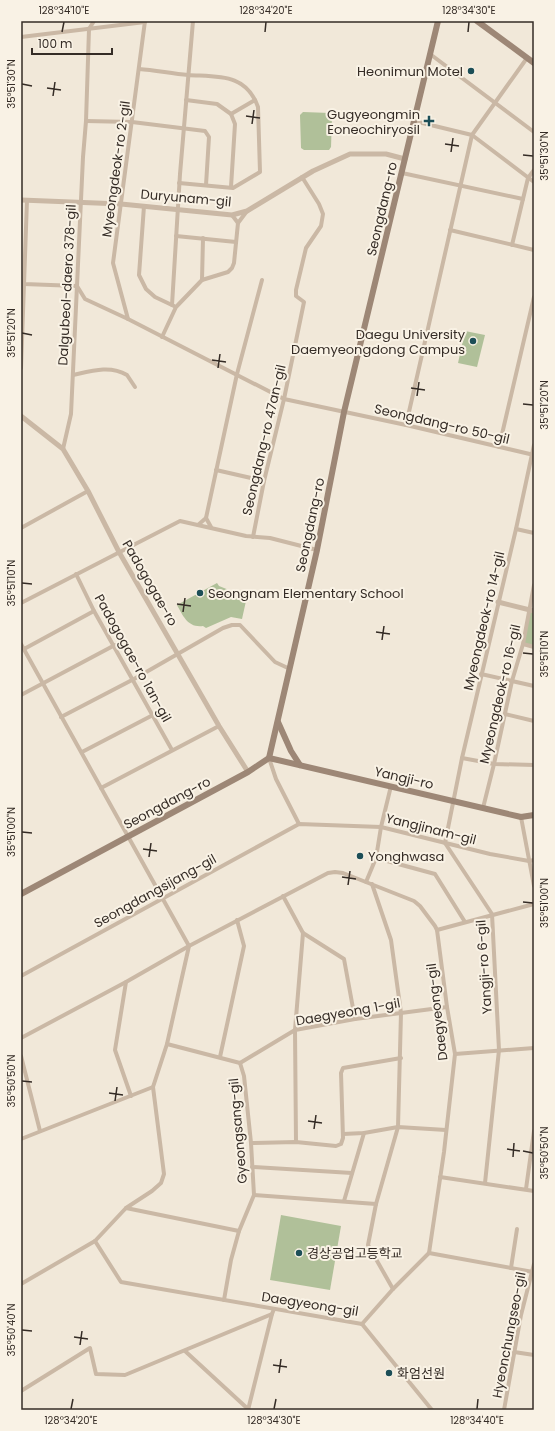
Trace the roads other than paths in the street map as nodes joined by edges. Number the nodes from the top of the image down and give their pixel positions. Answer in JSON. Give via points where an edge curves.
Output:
{"nodes":[{"id":1,"x":94,"y":21,"type":"edge"},
{"id":2,"x":145,"y":21,"type":"edge"},
{"id":3,"x":193,"y":21,"type":"edge"},
{"id":4,"x":438,"y":21,"type":"edge"},
{"id":5,"x":477,"y":21,"type":"edge"},
{"id":6,"x":89,"y":29,"type":"junction"},
{"id":7,"x":21,"y":37,"type":"edge"},
{"id":8,"x":430,"y":54,"type":"junction"},
{"id":9,"x":527,"y":58,"type":"junction"},
{"id":10,"x":534,"y":63,"type":"edge"},
{"id":11,"x":139,"y":69,"type":"junction"},
{"id":12,"x":188,"y":75,"type":"junction"},
{"id":13,"x":186,"y":100,"type":"junction"},
{"id":14,"x":255,"y":100,"type":"junction"},
{"id":15,"x":495,"y":102,"type":"junction"},
{"id":16,"x":232,"y":114,"type":"junction"},
{"id":17,"x":414,"y":120,"type":"junction"},
{"id":18,"x":86,"y":121,"type":"junction"},
{"id":19,"x":132,"y":122,"type":"junction"},
{"id":20,"x":183,"y":128,"type":"junction"},
{"id":21,"x":534,"y":132,"type":"edge"},
{"id":22,"x":472,"y":135,"type":"junction"},
{"id":23,"x":405,"y":159,"type":"junction"},
{"id":24,"x":534,"y":170,"type":"edge"},
{"id":25,"x":402,"y":173,"type":"junction"},
{"id":26,"x":302,"y":177,"type":"junction"},
{"id":27,"x":528,"y":178,"type":"junction"},
{"id":28,"x":534,"y":182,"type":"edge"},
{"id":29,"x":179,"y":183,"type":"junction"},
{"id":30,"x":206,"y":185,"type":"junction"},
{"id":31,"x":461,"y":185,"type":"junction"},
{"id":32,"x":231,"y":187,"type":"junction"},
{"id":33,"x":523,"y":199,"type":"junction"},
{"id":34,"x":24,"y":200,"type":"edge"},
{"id":35,"x":82,"y":202,"type":"junction"},
{"id":36,"x":121,"y":204,"type":"junction"},
{"id":37,"x":144,"y":206,"type":"junction"},
{"id":38,"x":177,"y":209,"type":"junction"},
{"id":39,"x":247,"y":211,"type":"junction"},
{"id":40,"x":232,"y":215,"type":"junction"},
{"id":41,"x":238,"y":223,"type":"junction"},
{"id":42,"x":450,"y":230,"type":"junction"},
{"id":43,"x":176,"y":236,"type":"junction"},
{"id":44,"x":203,"y":238,"type":"junction"},
{"id":45,"x":236,"y":242,"type":"junction"},
{"id":46,"x":512,"y":245,"type":"junction"},
{"id":47,"x":534,"y":250,"type":"edge"},
{"id":48,"x":202,"y":280,"type":"junction"},
{"id":49,"x":262,"y":280,"type":"dead end"},
{"id":50,"x":23,"y":282,"type":"edge"},
{"id":51,"x":77,"y":286,"type":"junction"},
{"id":52,"x":21,"y":288,"type":"edge"},
{"id":53,"x":534,"y":297,"type":"edge"},
{"id":54,"x":174,"y":306,"type":"junction"},
{"id":55,"x":128,"y":319,"type":"junction"},
{"id":56,"x":162,"y":337,"type":"junction"},
{"id":57,"x":21,"y":368,"type":"edge"},
{"id":58,"x":237,"y":374,"type":"junction"},
{"id":59,"x":73,"y":375,"type":"junction"},
{"id":60,"x":135,"y":387,"type":"dead end"},
{"id":61,"x":284,"y":399,"type":"junction"},
{"id":62,"x":344,"y":412,"type":"junction"},
{"id":63,"x":21,"y":416,"type":"edge"},
{"id":64,"x":406,"y":425,"type":"junction"},
{"id":65,"x":534,"y":445,"type":"edge"},
{"id":66,"x":499,"y":447,"type":"junction"},
{"id":67,"x":63,"y":449,"type":"junction"},
{"id":68,"x":533,"y":455,"type":"edge"},
{"id":69,"x":216,"y":470,"type":"junction"},
{"id":70,"x":264,"y":481,"type":"junction"},
{"id":71,"x":88,"y":491,"type":"junction"},
{"id":72,"x":206,"y":518,"type":"junction"},
{"id":73,"x":198,"y":525,"type":"junction"},
{"id":74,"x":211,"y":527,"type":"junction"},
{"id":75,"x":21,"y":528,"type":"edge"},
{"id":76,"x":516,"y":529,"type":"junction"},
{"id":77,"x":534,"y":533,"type":"edge"},
{"id":78,"x":253,"y":537,"type":"junction"},
{"id":79,"x":317,"y":550,"type":"junction"},
{"id":80,"x":119,"y":552,"type":"junction"},
{"id":81,"x":76,"y":574,"type":"junction"},
{"id":82,"x":534,"y":584,"type":"edge"},
{"id":83,"x":498,"y":602,"type":"junction"},
{"id":84,"x":21,"y":603,"type":"edge"},
{"id":85,"x":94,"y":610,"type":"junction"},
{"id":86,"x":531,"y":610,"type":"edge"},
{"id":87,"x":523,"y":644,"type":"junction"},
{"id":88,"x":115,"y":645,"type":"junction"},
{"id":89,"x":22,"y":646,"type":"edge"},
{"id":90,"x":534,"y":647,"type":"edge"},
{"id":91,"x":178,"y":654,"type":"junction"},
{"id":92,"x":290,"y":669,"type":"junction"},
{"id":93,"x":481,"y":674,"type":"junction"},
{"id":94,"x":134,"y":679,"type":"junction"},
{"id":95,"x":512,"y":681,"type":"junction"},
{"id":96,"x":42,"y":684,"type":"junction"},
{"id":97,"x":534,"y":686,"type":"edge"},
{"id":98,"x":21,"y":695,"type":"edge"},
{"id":99,"x":505,"y":714,"type":"junction"},
{"id":100,"x":153,"y":715,"type":"junction"},
{"id":101,"x":61,"y":717,"type":"junction"},
{"id":102,"x":534,"y":721,"type":"edge"},
{"id":103,"x":278,"y":722,"type":"junction"},
{"id":104,"x":219,"y":726,"type":"junction"},
{"id":105,"x":172,"y":750,"type":"junction"},
{"id":106,"x":82,"y":752,"type":"junction"},
{"id":107,"x":269,"y":758,"type":"junction"},
{"id":108,"x":462,"y":758,"type":"junction"},
{"id":109,"x":494,"y":764,"type":"junction"},
{"id":110,"x":534,"y":764,"type":"edge"},
{"id":111,"x":300,"y":765,"type":"junction"},
{"id":112,"x":248,"y":772,"type":"junction"},
{"id":113,"x":391,"y":786,"type":"junction"},
{"id":114,"x":101,"y":788,"type":"junction"},
{"id":115,"x":454,"y":801,"type":"junction"},
{"id":116,"x":483,"y":808,"type":"junction"},
{"id":117,"x":534,"y":815,"type":"edge"},
{"id":118,"x":522,"y":817,"type":"junction"},
{"id":119,"x":299,"y":824,"type":"junction"},
{"id":120,"x":381,"y":827,"type":"junction"},
{"id":121,"x":129,"y":836,"type":"junction"},
{"id":122,"x":446,"y":843,"type":"junction"},
{"id":123,"x":376,"y":858,"type":"junction"},
{"id":124,"x":532,"y":861,"type":"edge"},
{"id":125,"x":366,"y":882,"type":"junction"},
{"id":126,"x":372,"y":884,"type":"junction"},
{"id":127,"x":534,"y":886,"type":"edge"},
{"id":128,"x":21,"y":894,"type":"edge"},
{"id":129,"x":283,"y":896,"type":"junction"},
{"id":130,"x":163,"y":898,"type":"junction"},
{"id":131,"x":534,"y":904,"type":"edge"},
{"id":132,"x":492,"y":914,"type":"junction"},
{"id":133,"x":237,"y":920,"type":"junction"},
{"id":134,"x":465,"y":922,"type":"junction"},
{"id":135,"x":437,"y":930,"type":"junction"},
{"id":136,"x":303,"y":932,"type":"junction"},
{"id":137,"x":189,"y":946,"type":"junction"},
{"id":138,"x":21,"y":976,"type":"edge"},
{"id":139,"x":126,"y":982,"type":"junction"},
{"id":140,"x":447,"y":1007,"type":"junction"},
{"id":141,"x":401,"y":1013,"type":"junction"},
{"id":142,"x":355,"y":1019,"type":"junction"},
{"id":143,"x":295,"y":1030,"type":"junction"},
{"id":144,"x":21,"y":1038,"type":"edge"},
{"id":145,"x":167,"y":1044,"type":"junction"},
{"id":146,"x":534,"y":1048,"type":"edge"},
{"id":147,"x":500,"y":1050,"type":"junction"},
{"id":148,"x":455,"y":1054,"type":"junction"},
{"id":149,"x":21,"y":1056,"type":"edge"},
{"id":150,"x":220,"y":1057,"type":"junction"},
{"id":151,"x":401,"y":1058,"type":"junction"},
{"id":152,"x":240,"y":1063,"type":"junction"},
{"id":153,"x":153,"y":1087,"type":"junction"},
{"id":154,"x":131,"y":1096,"type":"junction"},
{"id":155,"x":398,"y":1127,"type":"junction"},
{"id":156,"x":446,"y":1130,"type":"junction"},
{"id":157,"x":40,"y":1131,"type":"junction"},
{"id":158,"x":534,"y":1131,"type":"edge"},
{"id":159,"x":364,"y":1133,"type":"junction"},
{"id":160,"x":343,"y":1134,"type":"junction"},
{"id":161,"x":21,"y":1139,"type":"edge"},
{"id":162,"x":296,"y":1142,"type":"junction"},
{"id":163,"x":251,"y":1143,"type":"junction"},
{"id":164,"x":252,"y":1167,"type":"junction"},
{"id":165,"x":352,"y":1173,"type":"junction"},
{"id":166,"x":440,"y":1177,"type":"junction"},
{"id":167,"x":485,"y":1184,"type":"junction"},
{"id":168,"x":526,"y":1190,"type":"junction"},
{"id":169,"x":534,"y":1191,"type":"edge"},
{"id":170,"x":254,"y":1195,"type":"junction"},
{"id":171,"x":344,"y":1201,"type":"junction"},
{"id":172,"x":376,"y":1204,"type":"junction"},
{"id":173,"x":126,"y":1208,"type":"junction"},
{"id":174,"x":517,"y":1229,"type":"dead end"},
{"id":175,"x":239,"y":1231,"type":"junction"},
{"id":176,"x":95,"y":1241,"type":"junction"},
{"id":177,"x":429,"y":1253,"type":"junction"},
{"id":178,"x":534,"y":1264,"type":"edge"},
{"id":179,"x":511,"y":1268,"type":"junction"},
{"id":180,"x":533,"y":1272,"type":"edge"},
{"id":181,"x":21,"y":1284,"type":"edge"},
{"id":182,"x":393,"y":1289,"type":"junction"},
{"id":183,"x":224,"y":1300,"type":"junction"},
{"id":184,"x":274,"y":1309,"type":"junction"},
{"id":185,"x":272,"y":1314,"type":"junction"},
{"id":186,"x":362,"y":1324,"type":"junction"},
{"id":187,"x":185,"y":1351,"type":"junction"},
{"id":188,"x":514,"y":1352,"type":"junction"},
{"id":189,"x":534,"y":1355,"type":"edge"},
{"id":190,"x":22,"y":1389,"type":"edge"},
{"id":191,"x":248,"y":1410,"type":"edge"},
{"id":192,"x":432,"y":1410,"type":"edge"},
{"id":193,"x":504,"y":1410,"type":"edge"}],
"edges":[{"from":1,"to":6,"type":"street"},
{"from":2,"to":6,"type":"street"},
{"from":2,"to":11,"type":"street","name":"Myeongdeok-ro 2-gil"},
{"from":3,"to":12,"type":"street"},
{"from":4,"to":8,"type":"main road","name":"Seongdang-ro"},
{"from":5,"to":9,"type":"main road"},
{"from":6,"to":7,"type":"street"},
{"from":6,"to":18,"type":"street","name":"Dalgubeol-daero 378-gil"},
{"from":8,"to":15,"type":"street"},
{"from":8,"to":17,"type":"main road","name":"Seongdang-ro"},
{"from":9,"to":10,"type":"main road"},
{"from":9,"to":15,"type":"street"},
{"from":11,"to":12,"type":"street"},
{"from":11,"to":19,"type":"street","name":"Myeongdeok-ro 2-gil"},
{"from":12,"to":13,"type":"street"},
{"from":12,"to":14,"type":"street","via":[[226,77],[239,82]]},
{"from":13,"to":16,"type":"street","via":[[216,104]]},
{"from":13,"to":20,"type":"street"},
{"from":14,"to":16,"type":"street"},
{"from":14,"to":32,"type":"street","via":[[258,107],[260,172],[234,188]]},
{"from":15,"to":21,"type":"street"},
{"from":15,"to":22,"type":"street"},
{"from":16,"to":32,"type":"street","via":[[235,124]]},
{"from":17,"to":22,"type":"street"},
{"from":17,"to":23,"type":"main road","name":"Seongdang-ro"},
{"from":18,"to":19,"type":"street"},
{"from":18,"to":35,"type":"street","name":"Dalgubeol-daero 378-gil"},
{"from":19,"to":20,"type":"street"},
{"from":19,"to":36,"type":"street","name":"Myeongdeok-ro 2-gil"},
{"from":20,"to":29,"type":"street"},
{"from":20,"to":30,"type":"street","via":[[205,131],[209,137]]},
{"from":22,"to":27,"type":"street"},
{"from":22,"to":31,"type":"street"},
{"from":23,"to":25,"type":"main road","name":"Seongdang-ro"},
{"from":23,"to":26,"type":"street","name":"Duryunam-gil","via":[[386,154],[350,154]]},
{"from":24,"to":27,"type":"street"},
{"from":25,"to":31,"type":"street"},
{"from":25,"to":62,"type":"main road","name":"Seongdang-ro"},
{"from":26,"to":39,"type":"street","name":"Duryunam-gil"},
{"from":26,"to":61,"type":"street","name":"Seongdang-ro 47an-gil","via":[[323,214],[321,226],[306,248],[296,290],[296,296],[304,302]]},
{"from":27,"to":28,"type":"street"},
{"from":27,"to":33,"type":"street"},
{"from":29,"to":30,"type":"street"},
{"from":29,"to":38,"type":"street"},
{"from":30,"to":32,"type":"street"},
{"from":31,"to":33,"type":"street"},
{"from":31,"to":42,"type":"street"},
{"from":33,"to":46,"type":"street"},
{"from":34,"to":35,"type":"street","name":"Duryunam-gil"},
{"from":34,"to":50,"type":"street"},
{"from":35,"to":36,"type":"street","name":"Duryunam-gil"},
{"from":35,"to":51,"type":"street","name":"Dalgubeol-daero 378-gil"},
{"from":36,"to":37,"type":"street","name":"Duryunam-gil"},
{"from":36,"to":55,"type":"street","name":"Myeongdeok-ro 2-gil","via":[[113,263]]},
{"from":37,"to":38,"type":"street","name":"Duryunam-gil"},
{"from":37,"to":54,"type":"street","via":[[139,275],[146,289],[155,297]]},
{"from":38,"to":40,"type":"street","name":"Duryunam-gil"},
{"from":38,"to":43,"type":"street"},
{"from":39,"to":40,"type":"street","name":"Duryunam-gil"},
{"from":39,"to":41,"type":"street"},
{"from":40,"to":41,"type":"street"},
{"from":41,"to":45,"type":"street"},
{"from":42,"to":46,"type":"street"},
{"from":42,"to":64,"type":"street"},
{"from":43,"to":44,"type":"street"},
{"from":43,"to":54,"type":"street"},
{"from":44,"to":45,"type":"street"},
{"from":44,"to":48,"type":"street"},
{"from":45,"to":48,"type":"street","via":[[232,268],[228,272]]},
{"from":46,"to":47,"type":"street"},
{"from":48,"to":54,"type":"street"},
{"from":49,"to":58,"type":"street"},
{"from":50,"to":51,"type":"street"},
{"from":50,"to":52,"type":"street"},
{"from":50,"to":57,"type":"street"},
{"from":51,"to":55,"type":"street","name":"Seongdang-ro 50-gil","via":[[85,299]]},
{"from":51,"to":59,"type":"street","name":"Dalgubeol-daero 378-gil"},
{"from":53,"to":66,"type":"street"},
{"from":54,"to":56,"type":"street"},
{"from":55,"to":56,"type":"street","name":"Seongdang-ro 50-gil"},
{"from":56,"to":58,"type":"street","name":"Seongdang-ro 50-gil"},
{"from":58,"to":61,"type":"street","name":"Seongdang-ro 50-gil"},
{"from":58,"to":69,"type":"street"},
{"from":59,"to":60,"type":"street","via":[[109,369],[127,375]]},
{"from":59,"to":67,"type":"street","name":"Dalgubeol-daero 378-gil","via":[[71,414]]},
{"from":61,"to":62,"type":"street","name":"Seongdang-ro 50-gil"},
{"from":61,"to":70,"type":"street","name":"Seongdang-ro 47an-gil"},
{"from":62,"to":64,"type":"street","name":"Seongdang-ro 50-gil"},
{"from":62,"to":79,"type":"main road","name":"Seongdang-ro"},
{"from":63,"to":67,"type":"street","name":"Padogogae-ro"},
{"from":64,"to":66,"type":"street","name":"Seongdang-ro 50-gil"},
{"from":65,"to":68,"type":"street","name":"Myeongdeok-ro 14-gil"},
{"from":66,"to":68,"type":"street","name":"Seongdang-ro 50-gil"},
{"from":67,"to":71,"type":"street","name":"Padogogae-ro"},
{"from":68,"to":76,"type":"street","name":"Myeongdeok-ro 14-gil"},
{"from":69,"to":70,"type":"street"},
{"from":69,"to":72,"type":"street"},
{"from":70,"to":78,"type":"street","name":"Seongdang-ro 47an-gil"},
{"from":71,"to":75,"type":"street"},
{"from":71,"to":80,"type":"street","name":"Padogogae-ro"},
{"from":72,"to":73,"type":"street"},
{"from":72,"to":74,"type":"street"},
{"from":73,"to":74,"type":"street"},
{"from":73,"to":80,"type":"street","via":[[180,521]]},
{"from":74,"to":78,"type":"street"},
{"from":76,"to":77,"type":"street"},
{"from":76,"to":83,"type":"street","name":"Myeongdeok-ro 14-gil"},
{"from":78,"to":79,"type":"street","via":[[270,538]]},
{"from":79,"to":92,"type":"main road","name":"Seongdang-ro"},
{"from":80,"to":81,"type":"street"},
{"from":80,"to":91,"type":"street","name":"Padogogae-ro"},
{"from":81,"to":84,"type":"street"},
{"from":81,"to":85,"type":"street","name":"Padogogae-ro 1an-gil"},
{"from":82,"to":86,"type":"street","name":"Myeongdeok-ro 16-gil"},
{"from":83,"to":86,"type":"street"},
{"from":83,"to":93,"type":"street","name":"Myeongdeok-ro 14-gil"},
{"from":85,"to":88,"type":"street","name":"Padogogae-ro 1an-gil"},
{"from":85,"to":89,"type":"street"},
{"from":86,"to":87,"type":"street","name":"Myeongdeok-ro 16-gil"},
{"from":87,"to":90,"type":"street"},
{"from":87,"to":95,"type":"street","name":"Myeongdeok-ro 16-gil"},
{"from":88,"to":94,"type":"street","name":"Padogogae-ro 1an-gil"},
{"from":88,"to":96,"type":"street"},
{"from":89,"to":96,"type":"street"},
{"from":91,"to":92,"type":"street","via":[[223,628],[237,624],[275,662]]},
{"from":91,"to":94,"type":"street"},
{"from":91,"to":104,"type":"street","name":"Padogogae-ro"},
{"from":92,"to":103,"type":"main road","name":"Seongdang-ro"},
{"from":93,"to":95,"type":"street"},
{"from":93,"to":108,"type":"street","name":"Myeongdeok-ro 14-gil"},
{"from":94,"to":100,"type":"street","name":"Padogogae-ro 1an-gil"},
{"from":94,"to":101,"type":"street"},
{"from":95,"to":97,"type":"street"},
{"from":95,"to":99,"type":"street","name":"Myeongdeok-ro 16-gil"},
{"from":96,"to":98,"type":"street"},
{"from":96,"to":101,"type":"street"},
{"from":99,"to":102,"type":"street"},
{"from":99,"to":109,"type":"street","name":"Myeongdeok-ro 16-gil"},
{"from":100,"to":105,"type":"street","name":"Padogogae-ro 1an-gil"},
{"from":100,"to":106,"type":"street"},
{"from":101,"to":106,"type":"street"},
{"from":103,"to":107,"type":"main road","name":"Seongdang-ro"},
{"from":103,"to":111,"type":"main road"},
{"from":104,"to":105,"type":"street"},
{"from":104,"to":112,"type":"street","name":"Padogogae-ro"},
{"from":105,"to":114,"type":"street"},
{"from":106,"to":114,"type":"street"},
{"from":107,"to":111,"type":"main road","name":"Yangji-ro"},
{"from":107,"to":112,"type":"main road","name":"Seongdang-ro"},
{"from":107,"to":119,"type":"street","via":[[276,779]]},
{"from":108,"to":109,"type":"street"},
{"from":108,"to":115,"type":"street","name":"Myeongdeok-ro 14-gil"},
{"from":109,"to":110,"type":"street"},
{"from":109,"to":116,"type":"street","name":"Myeongdeok-ro 16-gil"},
{"from":111,"to":113,"type":"main road","name":"Yangji-ro"},
{"from":112,"to":121,"type":"main road","name":"Seongdang-ro"},
{"from":113,"to":115,"type":"main road","name":"Yangji-ro"},
{"from":113,"to":120,"type":"street"},
{"from":114,"to":121,"type":"street"},
{"from":115,"to":116,"type":"main road","name":"Yangji-ro"},
{"from":115,"to":122,"type":"street"},
{"from":116,"to":118,"type":"main road","name":"Yangji-ro"},
{"from":117,"to":118,"type":"main road","name":"Yangji-ro"},
{"from":118,"to":124,"type":"street"},
{"from":119,"to":120,"type":"street","name":"Yangjinam-gil"},
{"from":119,"to":130,"type":"street","name":"Seongdangsijang-gil"},
{"from":120,"to":122,"type":"street","name":"Yangjinam-gil"},
{"from":120,"to":123,"type":"street"},
{"from":121,"to":128,"type":"main road","name":"Seongdang-ro"},
{"from":121,"to":130,"type":"street"},
{"from":122,"to":124,"type":"street","name":"Yangjinam-gil"},
{"from":122,"to":132,"type":"street","name":"Yangji-ro 6-gil"},
{"from":123,"to":125,"type":"street"},
{"from":123,"to":134,"type":"street","via":[[435,874]]},
{"from":124,"to":127,"type":"street"},
{"from":125,"to":126,"type":"street","name":"Daegyeong-gil"},
{"from":125,"to":129,"type":"street","name":"Daegyeong-gil","via":[[343,873],[328,873]]},
{"from":126,"to":135,"type":"street","name":"Daegyeong-gil","via":[[414,901],[428,915]]},
{"from":126,"to":141,"type":"street","via":[[391,940]]},
{"from":129,"to":133,"type":"street","name":"Daegyeong-gil"},
{"from":129,"to":136,"type":"street"},
{"from":130,"to":137,"type":"street"},
{"from":130,"to":138,"type":"street","name":"Seongdangsijang-gil"},
{"from":131,"to":132,"type":"street"},
{"from":132,"to":134,"type":"street"},
{"from":132,"to":147,"type":"street","name":"Yangji-ro 6-gil"},
{"from":133,"to":137,"type":"street","name":"Daegyeong-gil"},
{"from":133,"to":150,"type":"street","via":[[244,946]]},
{"from":134,"to":135,"type":"street"},
{"from":135,"to":140,"type":"street","name":"Daegyeong-gil"},
{"from":136,"to":142,"type":"street","via":[[344,958]]},
{"from":136,"to":143,"type":"street"},
{"from":137,"to":139,"type":"street","name":"Daegyeong-gil"},
{"from":137,"to":145,"type":"street"},
{"from":139,"to":144,"type":"street","name":"Daegyeong-gil"},
{"from":139,"to":154,"type":"street","via":[[115,1050]]},
{"from":140,"to":141,"type":"street","name":"Daegyeong 1-gil"},
{"from":140,"to":148,"type":"street","name":"Daegyeong-gil"},
{"from":141,"to":142,"type":"street","name":"Daegyeong 1-gil"},
{"from":141,"to":151,"type":"street"},
{"from":142,"to":143,"type":"street","name":"Daegyeong 1-gil"},
{"from":143,"to":152,"type":"street","name":"Daegyeong 1-gil"},
{"from":143,"to":162,"type":"street"},
{"from":145,"to":150,"type":"street"},
{"from":145,"to":153,"type":"street"},
{"from":146,"to":147,"type":"street"},
{"from":147,"to":148,"type":"street"},
{"from":147,"to":167,"type":"street","name":"Yangji-ro 6-gil"},
{"from":148,"to":156,"type":"street","name":"Daegyeong-gil"},
{"from":149,"to":157,"type":"street"},
{"from":150,"to":152,"type":"street"},
{"from":151,"to":155,"type":"street"},
{"from":151,"to":160,"type":"street","via":[[343,1068]]},
{"from":152,"to":163,"type":"street","name":"Gyeongsang-gil","via":[[244,1076]]},
{"from":153,"to":154,"type":"street"},
{"from":153,"to":173,"type":"street","via":[[164,1174],[161,1183],[152,1192]]},
{"from":154,"to":157,"type":"street"},
{"from":155,"to":156,"type":"street"},
{"from":155,"to":159,"type":"street"},
{"from":155,"to":172,"type":"street"},
{"from":156,"to":166,"type":"street","name":"Daegyeong-gil"},
{"from":157,"to":161,"type":"street"},
{"from":158,"to":168,"type":"street"},
{"from":159,"to":160,"type":"street"},
{"from":159,"to":165,"type":"street"},
{"from":160,"to":162,"type":"street","via":[[341,1144],[336,1146]]},
{"from":162,"to":163,"type":"street"},
{"from":163,"to":164,"type":"street","name":"Gyeongsang-gil"},
{"from":164,"to":165,"type":"street"},
{"from":164,"to":170,"type":"street","name":"Gyeongsang-gil"},
{"from":165,"to":171,"type":"street"},
{"from":166,"to":167,"type":"street"},
{"from":166,"to":177,"type":"street","name":"Daegyeong-gil"},
{"from":167,"to":168,"type":"street"},
{"from":168,"to":169,"type":"street"},
{"from":170,"to":171,"type":"street","name":"Gyeongsang-gil"},
{"from":170,"to":175,"type":"street"},
{"from":171,"to":172,"type":"street","name":"Gyeongsang-gil"},
{"from":172,"to":182,"type":"street","via":[[368,1245]]},
{"from":173,"to":175,"type":"street"},
{"from":173,"to":176,"type":"street"},
{"from":174,"to":179,"type":"street"},
{"from":175,"to":183,"type":"street"},
{"from":176,"to":181,"type":"street"},
{"from":176,"to":183,"type":"street","name":"Daegyeong-gil","via":[[121,1282]]},
{"from":177,"to":179,"type":"street"},
{"from":177,"to":182,"type":"street","name":"Daegyeong-gil"},
{"from":178,"to":180,"type":"street","name":"Hyeonchungseo-gil"},
{"from":179,"to":180,"type":"street"},
{"from":180,"to":188,"type":"street","name":"Hyeonchungseo-gil"},
{"from":182,"to":186,"type":"street","name":"Daegyeong-gil"},
{"from":183,"to":184,"type":"street","name":"Daegyeong-gil"},
{"from":184,"to":185,"type":"street"},
{"from":184,"to":186,"type":"street","name":"Daegyeong-gil"},
{"from":185,"to":187,"type":"street"},
{"from":185,"to":191,"type":"street"},
{"from":186,"to":192,"type":"street"},
{"from":187,"to":190,"type":"street","via":[[125,1375],[96,1374],[90,1348]]},
{"from":187,"to":191,"type":"street"},
{"from":188,"to":189,"type":"street"},
{"from":188,"to":193,"type":"street","name":"Hyeonchungseo-gil"}]}
